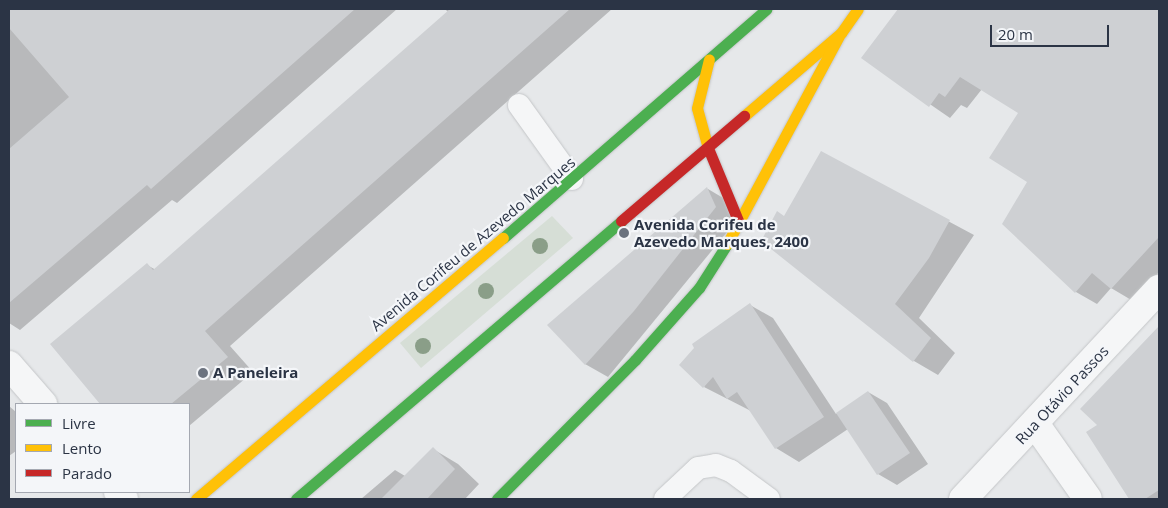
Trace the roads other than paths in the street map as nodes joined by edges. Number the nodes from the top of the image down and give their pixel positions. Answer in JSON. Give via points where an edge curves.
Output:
{"nodes":[{"id":1,"x":766,"y":9,"type":"edge"},
{"id":2,"x":858,"y":9,"type":"edge"},
{"id":3,"x":841,"y":33,"type":"junction"},
{"id":4,"x":709,"y":59,"type":"junction"},
{"id":5,"x":519,"y":105,"type":"dead end"},
{"id":6,"x":708,"y":148,"type":"junction"},
{"id":7,"x":572,"y":180,"type":"junction"},
{"id":8,"x":739,"y":223,"type":"junction"},
{"id":9,"x":1159,"y":289,"type":"edge"},
{"id":10,"x":9,"y":365,"type":"edge"},
{"id":11,"x":42,"y":403,"type":"edge"},
{"id":12,"x":1036,"y":425,"type":"junction"},
{"id":13,"x":196,"y":499,"type":"edge"},
{"id":14,"x":296,"y":499,"type":"edge"},
{"id":15,"x":497,"y":499,"type":"edge"},
{"id":16,"x":666,"y":499,"type":"edge"},
{"id":17,"x":770,"y":499,"type":"edge"},
{"id":18,"x":963,"y":499,"type":"edge"},
{"id":19,"x":1088,"y":499,"type":"edge"}],
"edges":[{"from":1,"to":4,"type":"main road","name":"Avenida Corifeu de Azevedo Marques"},
{"from":2,"to":3,"type":"main road"},
{"from":3,"to":6,"type":"main road"},
{"from":3,"to":8,"type":"main road"},
{"from":4,"to":6,"type":"main road","via":[[697,108]]},
{"from":4,"to":7,"type":"main road","name":"Avenida Corifeu de Azevedo Marques"},
{"from":5,"to":7,"type":"lane"},
{"from":6,"to":8,"type":"main road"},
{"from":6,"to":14,"type":"main road"},
{"from":7,"to":13,"type":"main road","name":"Avenida Corifeu de Azevedo Marques"},
{"from":8,"to":15,"type":"main road","via":[[699,288],[635,360]]},
{"from":9,"to":12,"type":"street","name":"Rua Otávio Passos"},
{"from":10,"to":11,"type":"street"},
{"from":12,"to":18,"type":"street","name":"Rua Otávio Passos"},
{"from":12,"to":19,"type":"street"},
{"from":16,"to":17,"type":"lane","via":[[698,468],[716,465],[731,471]]}]}
